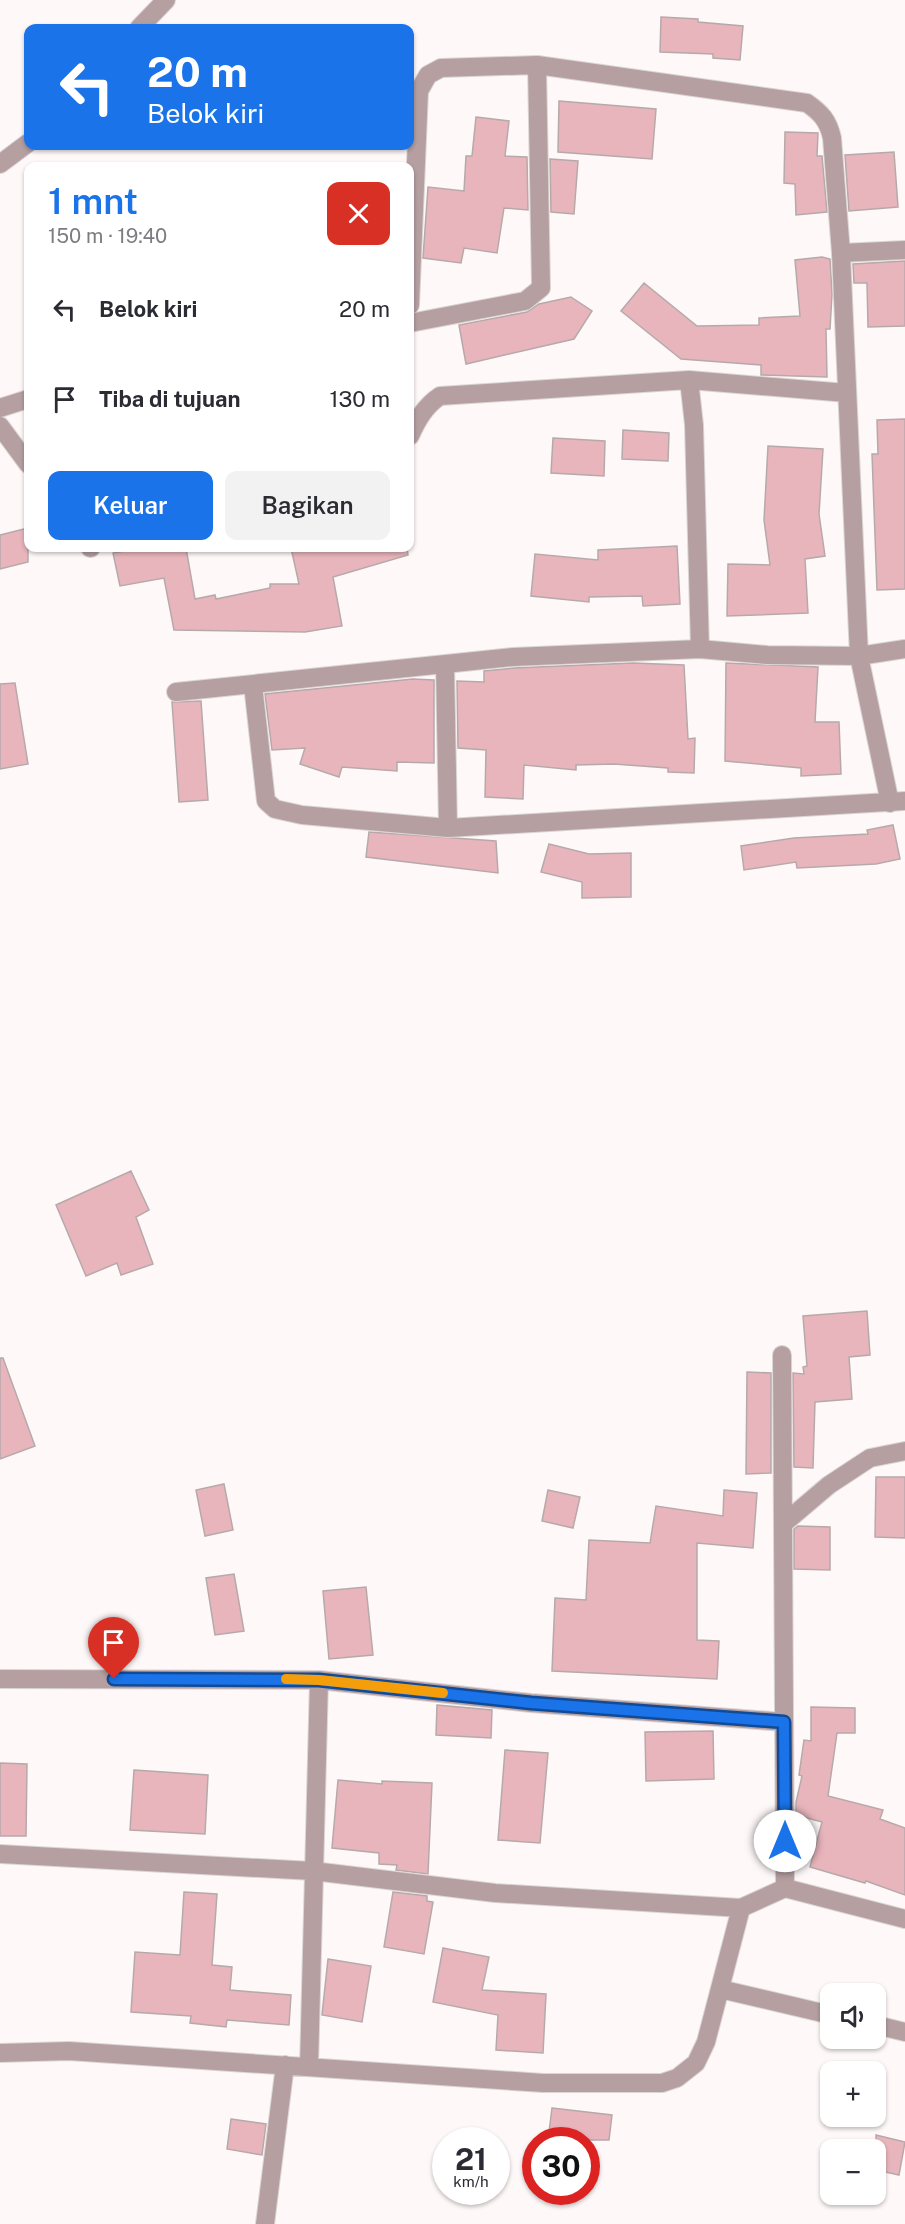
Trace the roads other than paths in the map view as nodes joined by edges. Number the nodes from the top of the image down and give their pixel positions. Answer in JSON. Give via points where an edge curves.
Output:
{"nodes":[{"id":1,"x":166,"y":0,"type":"edge"},
{"id":2,"x":143,"y":24,"type":"edge"},
{"id":3,"x":537,"y":65,"type":"junction"},
{"id":4,"x":24,"y":146,"type":"edge"},
{"id":5,"x":0,"y":164,"type":"edge"},
{"id":6,"x":414,"y":210,"type":"edge"},
{"id":7,"x":905,"y":250,"type":"edge"},
{"id":8,"x":841,"y":253,"type":"junction"},
{"id":9,"x":414,"y":322,"type":"edge"},
{"id":10,"x":689,"y":380,"type":"junction"},
{"id":11,"x":847,"y":393,"type":"junction"},
{"id":12,"x":24,"y":400,"type":"edge"},
{"id":13,"x":0,"y":408,"type":"edge"},
{"id":14,"x":0,"y":426,"type":"edge"},
{"id":15,"x":414,"y":426,"type":"edge"},
{"id":16,"x":24,"y":459,"type":"edge"},
{"id":17,"x":700,"y":649,"type":"junction"},
{"id":18,"x":905,"y":649,"type":"edge"},
{"id":19,"x":859,"y":656,"type":"junction"},
{"id":20,"x":445,"y":664,"type":"junction"},
{"id":21,"x":254,"y":684,"type":"junction"},
{"id":22,"x":176,"y":692,"type":"dead end"},
{"id":23,"x":897,"y":802,"type":"edge"},
{"id":24,"x":448,"y":828,"type":"junction"},
{"id":25,"x":782,"y":1355,"type":"dead end"},
{"id":26,"x":905,"y":1451,"type":"edge"},
{"id":27,"x":783,"y":1524,"type":"junction"},
{"id":28,"x":0,"y":1678,"type":"edge"},
{"id":29,"x":319,"y":1680,"type":"junction"},
{"id":30,"x":784,"y":1722,"type":"junction"},
{"id":31,"x":0,"y":1854,"type":"edge"},
{"id":32,"x":313,"y":1871,"type":"junction"},
{"id":33,"x":785,"y":1888,"type":"junction"},
{"id":34,"x":741,"y":1908,"type":"junction"},
{"id":35,"x":905,"y":1919,"type":"edge"},
{"id":36,"x":720,"y":1989,"type":"junction"},
{"id":37,"x":820,"y":2012,"type":"edge"},
{"id":38,"x":886,"y":2027,"type":"edge"},
{"id":39,"x":905,"y":2032,"type":"edge"},
{"id":40,"x":0,"y":2053,"type":"edge"},
{"id":41,"x":285,"y":2065,"type":"junction"},
{"id":42,"x":309,"y":2067,"type":"junction"},
{"id":43,"x":265,"y":2224,"type":"edge"}],
"edges":[{"from":1,"to":2,"type":"street"},
{"from":3,"to":6,"type":"street","via":[[441,68],[428,75],[419,91]]},
{"from":3,"to":8,"type":"street","via":[[807,103],[828,123],[832,138]]},
{"from":3,"to":9,"type":"street","via":[[542,288],[525,301]]},
{"from":4,"to":5,"type":"street"},
{"from":7,"to":8,"type":"street"},
{"from":8,"to":11,"type":"street"},
{"from":10,"to":11,"type":"street"},
{"from":10,"to":15,"type":"street","via":[[440,396]]},
{"from":10,"to":17,"type":"street","via":[[694,425]]},
{"from":11,"to":19,"type":"street"},
{"from":12,"to":13,"type":"street"},
{"from":14,"to":16,"type":"street"},
{"from":17,"to":19,"type":"street","via":[[767,655]]},
{"from":17,"to":20,"type":"street"},
{"from":18,"to":19,"type":"street"},
{"from":19,"to":23,"type":"street"},
{"from":20,"to":21,"type":"street"},
{"from":20,"to":24,"type":"street"},
{"from":21,"to":22,"type":"street"},
{"from":21,"to":24,"type":"street","via":[[266,801],[270,806],[302,815]]},
{"from":23,"to":24,"type":"street"},
{"from":25,"to":27,"type":"street"},
{"from":26,"to":27,"type":"street","via":[[870,1458],[829,1485]]},
{"from":27,"to":30,"type":"street"},
{"from":28,"to":29,"type":"street"},
{"from":29,"to":30,"type":"street","via":[[531,1703]]},
{"from":29,"to":32,"type":"street"},
{"from":30,"to":33,"type":"street"},
{"from":31,"to":32,"type":"street"},
{"from":32,"to":34,"type":"street","via":[[495,1893]]},
{"from":32,"to":42,"type":"street"},
{"from":33,"to":34,"type":"street"},
{"from":33,"to":35,"type":"street"},
{"from":34,"to":36,"type":"street"},
{"from":36,"to":37,"type":"street"},
{"from":36,"to":42,"type":"street","via":[[706,2042],[696,2062],[677,2078],[662,2084],[543,2083]]},
{"from":38,"to":39,"type":"street"},
{"from":40,"to":41,"type":"street","via":[[69,2051]]},
{"from":41,"to":42,"type":"street"},
{"from":41,"to":43,"type":"street"}]}
